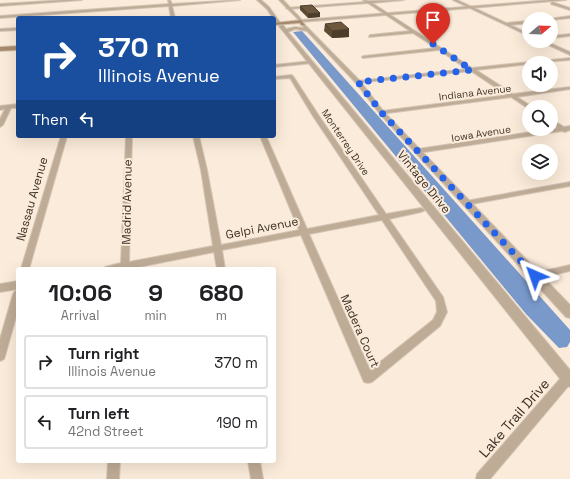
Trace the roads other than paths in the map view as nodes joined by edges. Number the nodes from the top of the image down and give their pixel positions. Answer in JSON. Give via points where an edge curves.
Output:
{"nodes":[{"id":1,"x":79,"y":0,"type":"edge"},
{"id":2,"x":170,"y":0,"type":"edge"},
{"id":3,"x":238,"y":0,"type":"edge"},
{"id":4,"x":259,"y":0,"type":"edge"},
{"id":5,"x":280,"y":0,"type":"edge"},
{"id":6,"x":402,"y":0,"type":"edge"},
{"id":7,"x":455,"y":0,"type":"edge"},
{"id":8,"x":366,"y":1,"type":"edge"},
{"id":9,"x":551,"y":1,"type":"edge"},
{"id":10,"x":562,"y":1,"type":"edge"},
{"id":11,"x":570,"y":2,"type":"edge"},
{"id":12,"x":0,"y":5,"type":"edge"},
{"id":13,"x":170,"y":5,"type":"junction"},
{"id":14,"x":564,"y":7,"type":"junction"},
{"id":15,"x":288,"y":8,"type":"junction"},
{"id":16,"x":471,"y":8,"type":"junction"},
{"id":17,"x":570,"y":9,"type":"edge"},
{"id":18,"x":476,"y":10,"type":"junction"},
{"id":19,"x":74,"y":12,"type":"junction"},
{"id":20,"x":73,"y":16,"type":"edge"},
{"id":21,"x":173,"y":16,"type":"edge"},
{"id":22,"x":272,"y":16,"type":"edge"},
{"id":23,"x":296,"y":16,"type":"junction"},
{"id":24,"x":388,"y":16,"type":"junction"},
{"id":25,"x":0,"y":17,"type":"edge"},
{"id":26,"x":570,"y":17,"type":"edge"},
{"id":27,"x":558,"y":18,"type":"edge"},
{"id":28,"x":302,"y":23,"type":"junction"},
{"id":29,"x":522,"y":23,"type":"edge"},
{"id":30,"x":277,"y":24,"type":"edge"},
{"id":31,"x":506,"y":24,"type":"junction"},
{"id":32,"x":16,"y":29,"type":"edge"},
{"id":33,"x":0,"y":30,"type":"edge"},
{"id":34,"x":309,"y":30,"type":"junction"},
{"id":35,"x":286,"y":31,"type":"junction"},
{"id":36,"x":414,"y":32,"type":"junction"},
{"id":37,"x":522,"y":32,"type":"edge"},
{"id":38,"x":370,"y":36,"type":"dead end"},
{"id":39,"x":570,"y":36,"type":"edge"},
{"id":40,"x":558,"y":37,"type":"edge"},
{"id":41,"x":16,"y":44,"type":"edge"},
{"id":42,"x":0,"y":48,"type":"edge"},
{"id":43,"x":16,"y":48,"type":"edge"},
{"id":44,"x":557,"y":48,"type":"edge"},
{"id":45,"x":440,"y":49,"type":"junction"},
{"id":46,"x":570,"y":54,"type":"edge"},
{"id":47,"x":364,"y":57,"type":"dead end"},
{"id":48,"x":570,"y":58,"type":"edge"},
{"id":49,"x":558,"y":60,"type":"edge"},
{"id":50,"x":311,"y":62,"type":"junction"},
{"id":51,"x":522,"y":64,"type":"edge"},
{"id":52,"x":276,"y":66,"type":"edge"},
{"id":53,"x":472,"y":70,"type":"junction"},
{"id":54,"x":276,"y":78,"type":"edge"},
{"id":55,"x":358,"y":82,"type":"junction"},
{"id":56,"x":570,"y":88,"type":"edge"},
{"id":57,"x":512,"y":96,"type":"junction"},
{"id":58,"x":522,"y":102,"type":"edge"},
{"id":59,"x":16,"y":106,"type":"edge"},
{"id":60,"x":9,"y":107,"type":"junction"},
{"id":61,"x":0,"y":108,"type":"edge"},
{"id":62,"x":382,"y":113,"type":"junction"},
{"id":63,"x":558,"y":124,"type":"edge"},
{"id":64,"x":0,"y":125,"type":"edge"},
{"id":65,"x":567,"y":129,"type":"edge"},
{"id":66,"x":570,"y":133,"type":"edge"},
{"id":67,"x":63,"y":138,"type":"edge"},
{"id":68,"x":129,"y":138,"type":"edge"},
{"id":69,"x":196,"y":138,"type":"edge"},
{"id":70,"x":264,"y":138,"type":"edge"},
{"id":71,"x":418,"y":151,"type":"junction"},
{"id":72,"x":570,"y":184,"type":"edge"},
{"id":73,"x":466,"y":203,"type":"junction"},
{"id":74,"x":421,"y":210,"type":"dead end"},
{"id":75,"x":386,"y":217,"type":"junction"},
{"id":76,"x":304,"y":232,"type":"junction"},
{"id":77,"x":218,"y":249,"type":"junction"},
{"id":78,"x":26,"y":267,"type":"edge"},
{"id":79,"x":125,"y":267,"type":"edge"},
{"id":80,"x":130,"y":267,"type":"edge"},
{"id":81,"x":221,"y":267,"type":"edge"},
{"id":82,"x":570,"y":268,"type":"edge"},
{"id":83,"x":535,"y":276,"type":"junction"},
{"id":84,"x":16,"y":285,"type":"edge"},
{"id":85,"x":0,"y":288,"type":"edge"},
{"id":86,"x":16,"y":301,"type":"edge"},
{"id":87,"x":570,"y":313,"type":"edge"},
{"id":88,"x":0,"y":356,"type":"edge"},
{"id":89,"x":569,"y":378,"type":"edge"},
{"id":90,"x":114,"y":463,"type":"edge"},
{"id":91,"x":254,"y":463,"type":"edge"},
{"id":92,"x":113,"y":479,"type":"edge"},
{"id":93,"x":257,"y":479,"type":"edge"},
{"id":94,"x":482,"y":479,"type":"edge"}],
"edges":[{"from":1,"to":12,"type":"street"},
{"from":1,"to":19,"type":"street"},
{"from":2,"to":13,"type":"street"},
{"from":3,"to":13,"type":"street"},
{"from":4,"to":22,"type":"street","name":"Vintage Drive"},
{"from":5,"to":15,"type":"street","name":"Vintage Drive"},
{"from":6,"to":8,"type":"street"},
{"from":7,"to":16,"type":"street"},
{"from":8,"to":15,"type":"street"},
{"from":8,"to":24,"type":"street"},
{"from":9,"to":10,"type":"street"},
{"from":9,"to":14,"type":"street"},
{"from":9,"to":16,"type":"street"},
{"from":9,"to":18,"type":"street"},
{"from":10,"to":11,"type":"street"},
{"from":10,"to":14,"type":"street","via":[[560,5]]},
{"from":13,"to":19,"type":"street"},
{"from":13,"to":21,"type":"street"},
{"from":14,"to":17,"type":"street"},
{"from":15,"to":23,"type":"street","name":"Vintage Drive"},
{"from":16,"to":18,"type":"street"},
{"from":16,"to":24,"type":"street"},
{"from":18,"to":24,"type":"street"},
{"from":18,"to":31,"type":"street"},
{"from":19,"to":20,"type":"street"},
{"from":19,"to":25,"type":"street"},
{"from":23,"to":28,"type":"street","name":"Vintage Drive"},
{"from":23,"to":30,"type":"street","via":[[294,20]]},
{"from":24,"to":28,"type":"street"},
{"from":24,"to":36,"type":"street"},
{"from":26,"to":27,"type":"street"},
{"from":28,"to":30,"type":"main road"},
{"from":28,"to":34,"type":"street","name":"Vintage Drive"},
{"from":29,"to":31,"type":"street"},
{"from":30,"to":35,"type":"street","name":"Vintage Drive"},
{"from":31,"to":37,"type":"street"},
{"from":32,"to":33,"type":"street"},
{"from":34,"to":35,"type":"street","via":[[294,28]]},
{"from":34,"to":55,"type":"street","name":"Vintage Drive"},
{"from":35,"to":50,"type":"street","name":"Vintage Drive"},
{"from":36,"to":38,"type":"street"},
{"from":36,"to":45,"type":"street"},
{"from":39,"to":40,"type":"street"},
{"from":41,"to":42,"type":"main road"},
{"from":42,"to":43,"type":"main road"},
{"from":44,"to":46,"type":"street"},
{"from":45,"to":47,"type":"street"},
{"from":45,"to":53,"type":"street"},
{"from":48,"to":49,"type":"street"},
{"from":50,"to":52,"type":"street"},
{"from":50,"to":89,"type":"street","name":"Vintage Drive"},
{"from":51,"to":53,"type":"street"},
{"from":53,"to":55,"type":"street"},
{"from":53,"to":57,"type":"street"},
{"from":54,"to":75,"type":"street","name":"Monterrey Drive","via":[[291,76]]},
{"from":55,"to":62,"type":"street","name":"Vintage Drive"},
{"from":56,"to":57,"type":"street","name":"Indiana Avenue"},
{"from":57,"to":58,"type":"street"},
{"from":57,"to":62,"type":"street","name":"Indiana Avenue"},
{"from":59,"to":60,"type":"street"},
{"from":60,"to":61,"type":"street"},
{"from":60,"to":64,"type":"street"},
{"from":62,"to":71,"type":"street","name":"Vintage Drive"},
{"from":63,"to":65,"type":"street"},
{"from":65,"to":66,"type":"street"},
{"from":65,"to":71,"type":"street","name":"Iowa Avenue"},
{"from":67,"to":78,"type":"street","name":"Nassau Avenue"},
{"from":68,"to":79,"type":"street","name":"Madrid Avenue"},
{"from":69,"to":77,"type":"street"},
{"from":70,"to":76,"type":"street"},
{"from":71,"to":73,"type":"street","name":"Vintage Drive"},
{"from":72,"to":73,"type":"street"},
{"from":73,"to":83,"type":"street","name":"Vintage Drive"},
{"from":74,"to":75,"type":"street","name":"Gelpi Avenue"},
{"from":75,"to":76,"type":"street","name":"Gelpi Avenue"},
{"from":75,"to":76,"type":"street","name":"Madera Court","via":[[440,300],[442,312],[437,323],[368,378]]},
{"from":76,"to":77,"type":"street","name":"Gelpi Avenue"},
{"from":77,"to":80,"type":"street","name":"Gelpi Avenue"},
{"from":77,"to":81,"type":"street"},
{"from":82,"to":83,"type":"street"},
{"from":83,"to":87,"type":"street","name":"Vintage Drive"},
{"from":84,"to":85,"type":"street"},
{"from":86,"to":88,"type":"street"},
{"from":89,"to":94,"type":"street","name":"Lake Trail Drive"},
{"from":90,"to":92,"type":"street"},
{"from":91,"to":93,"type":"street"}]}
